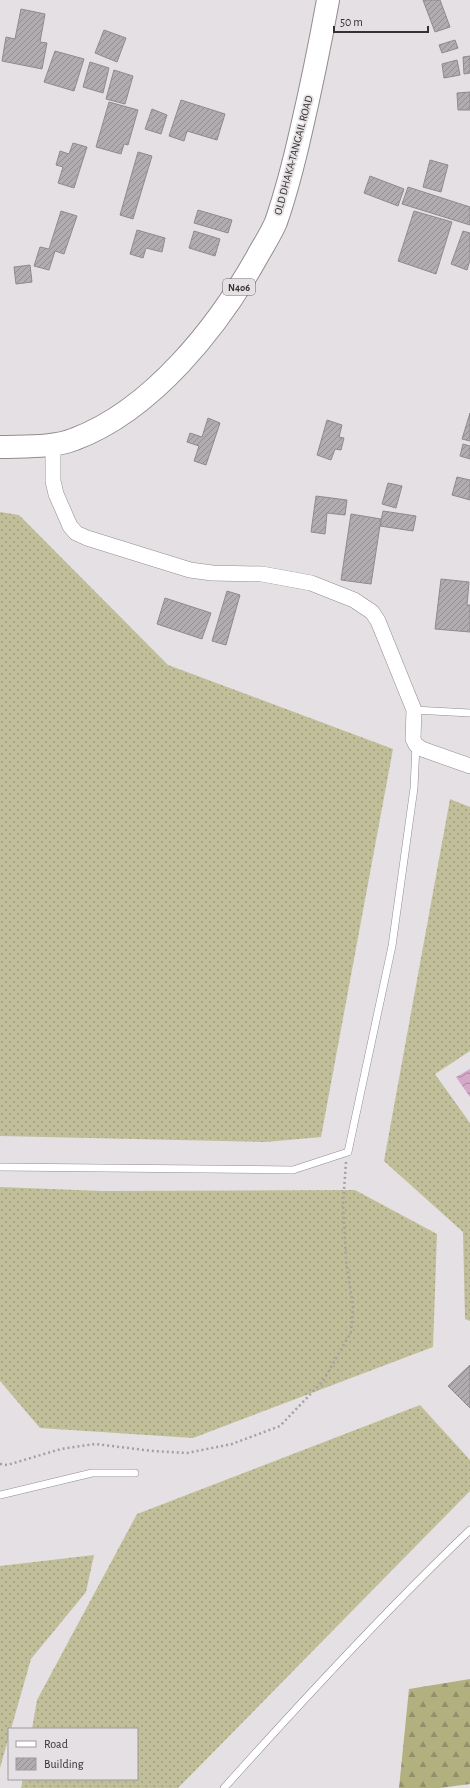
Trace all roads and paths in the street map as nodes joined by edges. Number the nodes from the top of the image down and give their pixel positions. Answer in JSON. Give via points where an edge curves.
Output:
{"nodes":[{"id":1,"x":328,"y":0,"type":"edge"},
{"id":2,"x":53,"y":444,"type":"junction"},
{"id":3,"x":0,"y":448,"type":"edge"},
{"id":4,"x":414,"y":710,"type":"junction"},
{"id":5,"x":470,"y":713,"type":"edge"},
{"id":6,"x":416,"y":745,"type":"junction"},
{"id":7,"x":470,"y":766,"type":"edge"},
{"id":8,"x":348,"y":1152,"type":"junction"},
{"id":9,"x":0,"y":1167,"type":"edge"},
{"id":10,"x":0,"y":1464,"type":"edge"},
{"id":11,"x":135,"y":1473,"type":"dead end"},
{"id":12,"x":0,"y":1494,"type":"edge"},
{"id":13,"x":470,"y":1530,"type":"edge"},
{"id":14,"x":224,"y":1788,"type":"edge"}],
"edges":[{"from":1,"to":2,"type":"highway","name":"OLD DHAKA-TANGAIL ROAD","number":"N406","via":[[317,64],[292,169],[275,224],[248,273],[202,340],[148,394],[98,429],[75,440]]},
{"from":2,"to":3,"type":"highway","name":"OLD DHAKA-TANGAIL ROAD","number":"N406"},
{"from":2,"to":4,"type":"street","via":[[53,481],[56,494],[70,526],[76,533],[190,570],[262,574],[294,579],[354,600],[372,612],[378,621]]},
{"from":4,"to":5,"type":"lane"},
{"from":4,"to":6,"type":"street","via":[[413,739]]},
{"from":6,"to":7,"type":"street"},
{"from":6,"to":8,"type":"lane","via":[[414,788],[392,946]]},
{"from":8,"to":9,"type":"lane","via":[[293,1170]]},
{"from":8,"to":10,"type":"path","via":[[343,1204],[346,1260],[353,1306],[351,1332],[323,1381],[280,1426],[232,1444],[187,1453],[153,1452],[95,1444],[61,1449],[7,1465]]},
{"from":11,"to":12,"type":"lane","via":[[92,1473]]},
{"from":13,"to":14,"type":"lane","via":[[294,1711]]}]}
